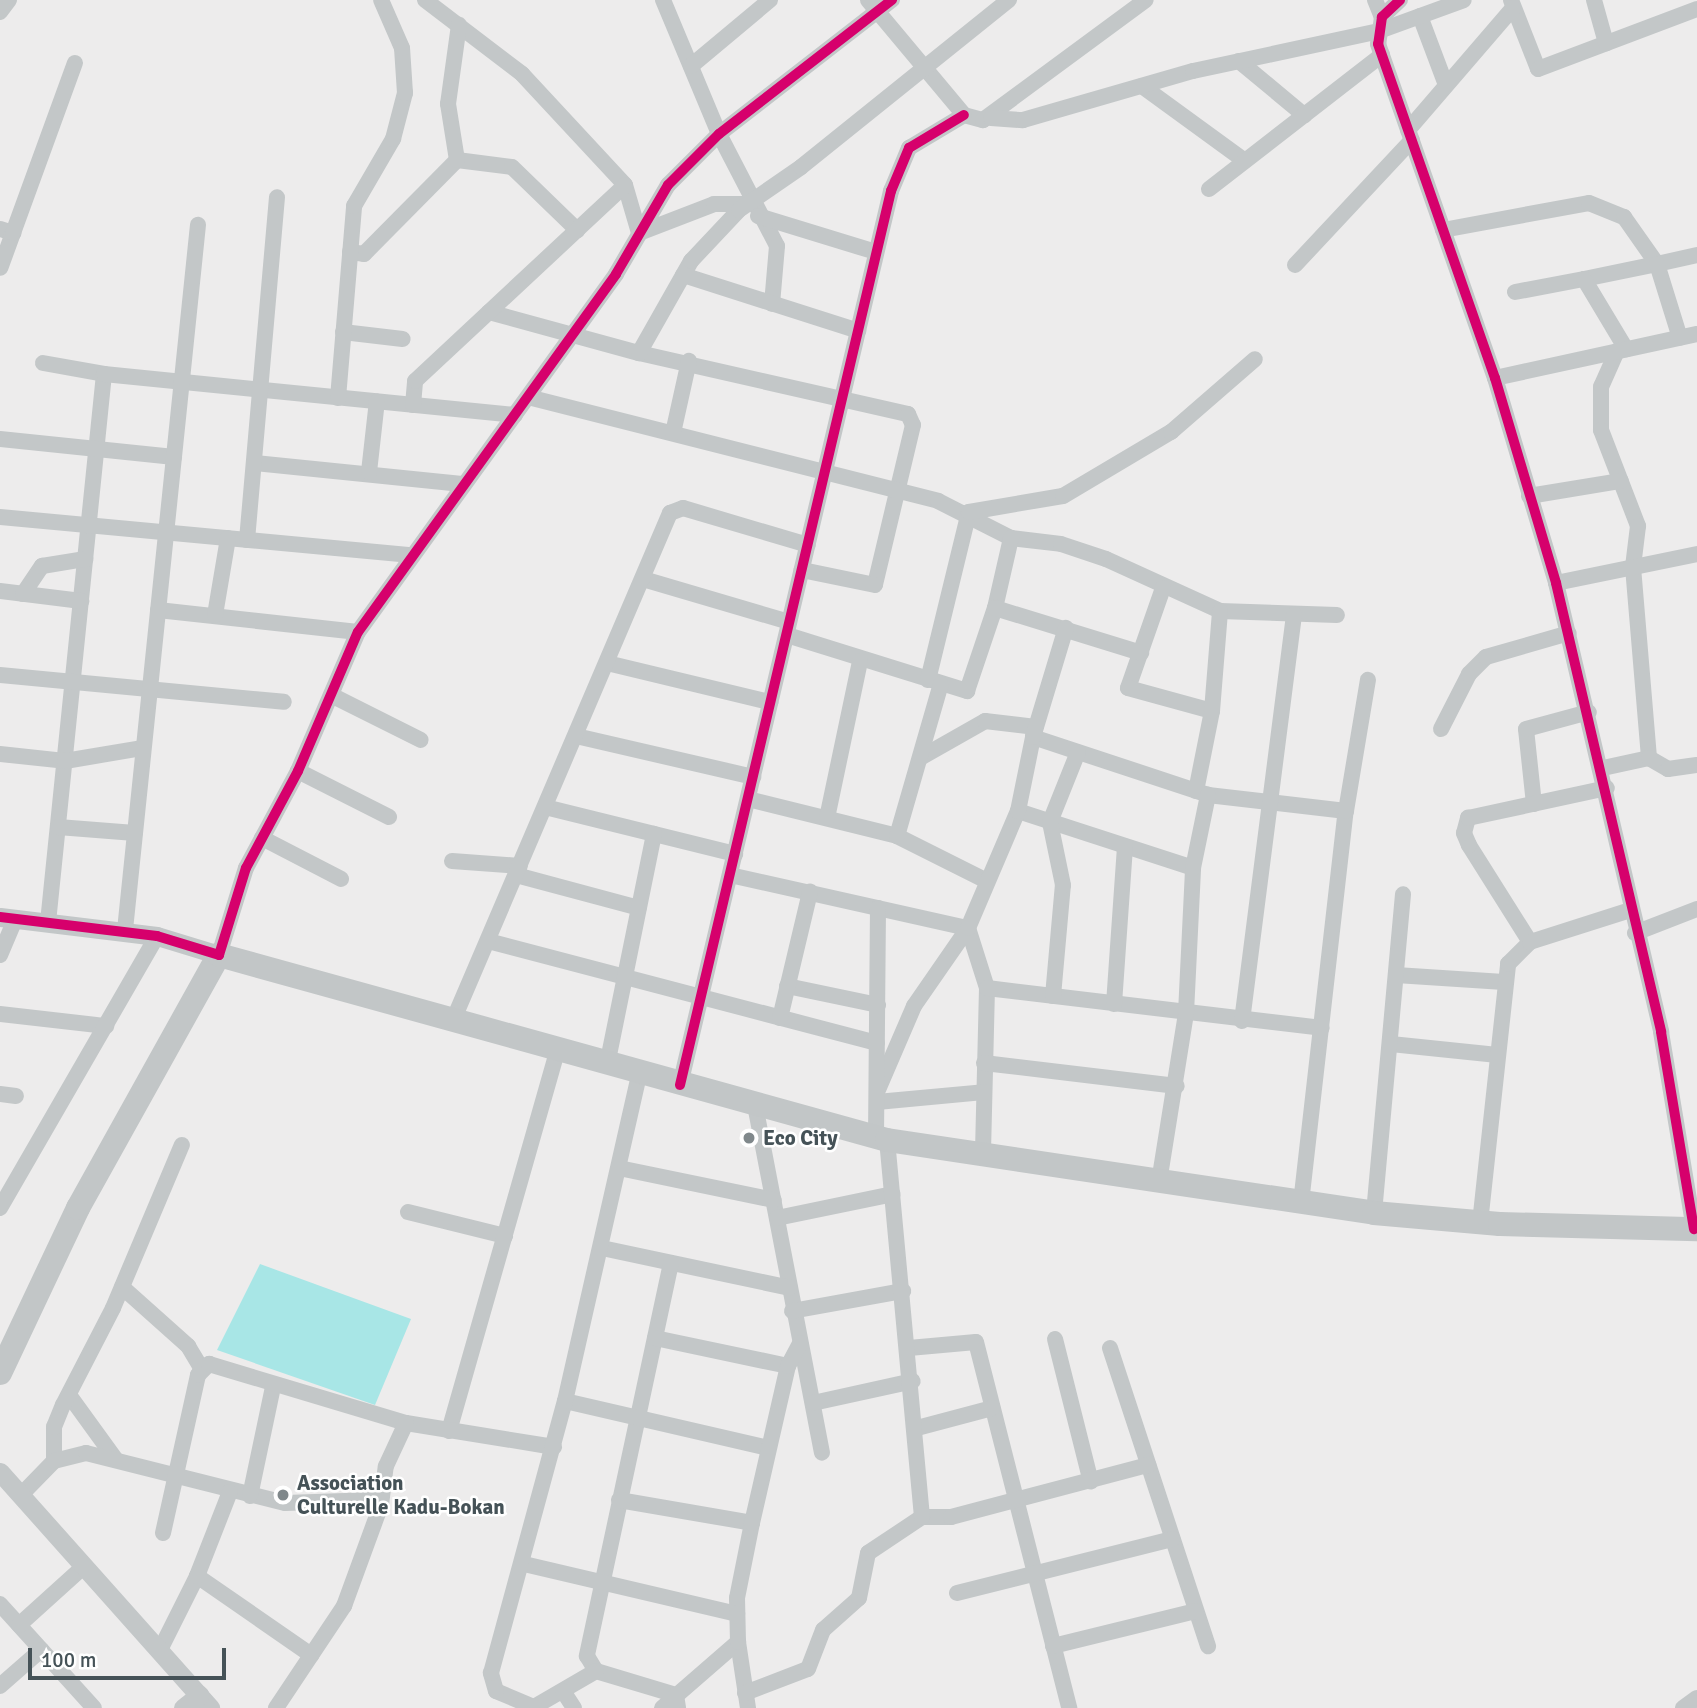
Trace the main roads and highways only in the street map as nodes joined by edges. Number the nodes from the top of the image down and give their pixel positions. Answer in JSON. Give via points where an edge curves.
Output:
{"nodes":[{"id":1,"x":252,"y":965,"type":"junction"},
{"id":2,"x":194,"y":1006,"type":"junction"},
{"id":3,"x":1695,"y":1229,"type":"edge"},
{"id":4,"x":0,"y":1373,"type":"edge"}],
"edges":[{"from":1,"to":2,"type":"main road","via":[[223,978]]},
{"from":1,"to":2,"type":"main road","via":[[219,955]]},
{"from":1,"to":3,"type":"main road","via":[[882,1139],[1374,1213],[1480,1223]]},
{"from":2,"to":4,"type":"main road","via":[[78,1208]]}]}
